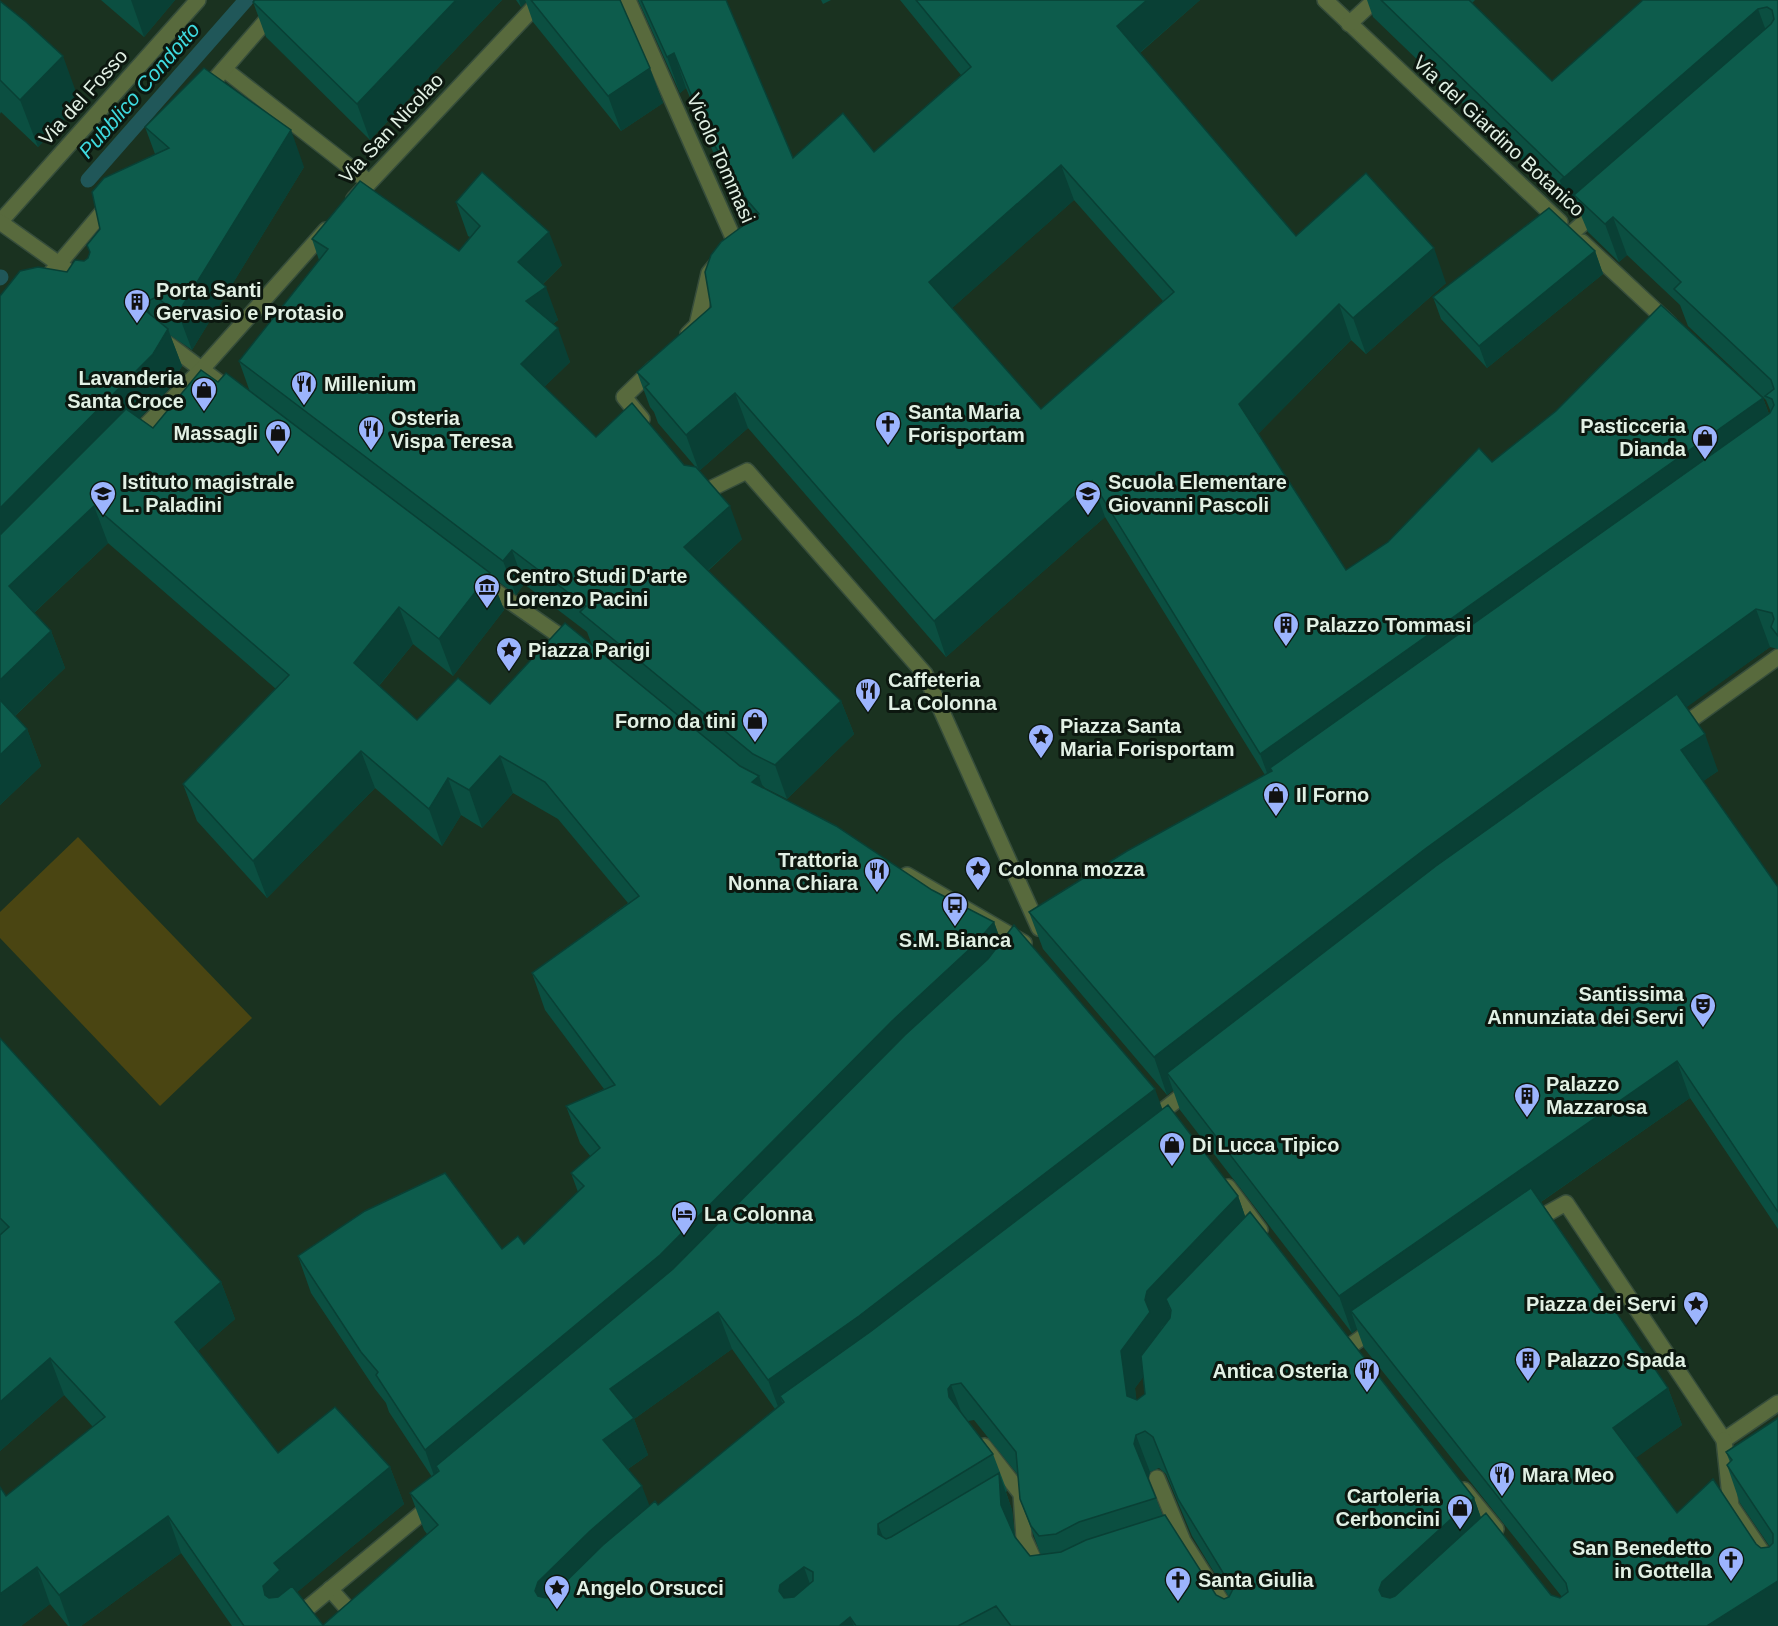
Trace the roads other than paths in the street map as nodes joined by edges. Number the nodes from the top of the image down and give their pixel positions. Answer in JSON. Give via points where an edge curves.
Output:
{"nodes":[{"id":1,"x":198,"y":0,"type":"edge"},
{"id":2,"x":284,"y":0,"type":"edge"},
{"id":3,"x":541,"y":0,"type":"edge"},
{"id":4,"x":628,"y":0,"type":"edge"},
{"id":5,"x":1325,"y":0,"type":"edge"},
{"id":6,"x":1375,"y":0,"type":"edge"},
{"id":7,"x":1349,"y":24,"type":"junction"},
{"id":8,"x":224,"y":69,"type":"junction"},
{"id":9,"x":194,"y":104,"type":"edge"},
{"id":10,"x":369,"y":182,"type":"junction"},
{"id":11,"x":119,"y":193,"type":"edge"},
{"id":12,"x":1608,"y":202,"type":"edge"},
{"id":13,"x":0,"y":222,"type":"edge"},
{"id":14,"x":1572,"y":233,"type":"junction"},
{"id":15,"x":59,"y":264,"type":"junction"},
{"id":16,"x":77,"y":277,"type":"edge"},
{"id":17,"x":30,"y":298,"type":"edge"},
{"id":18,"x":1684,"y":336,"type":"edge"},
{"id":19,"x":681,"y":341,"type":"edge"},
{"id":20,"x":168,"y":344,"type":"edge"},
{"id":21,"x":665,"y":357,"type":"edge"},
{"id":22,"x":201,"y":369,"type":"junction"},
{"id":23,"x":247,"y":403,"type":"edge"},
{"id":24,"x":653,"y":432,"type":"edge"},
{"id":25,"x":126,"y":445,"type":"edge"},
{"id":26,"x":689,"y":475,"type":"edge"},
{"id":27,"x":470,"y":573,"type":"edge"},
{"id":28,"x":582,"y":650,"type":"edge"},
{"id":29,"x":1778,"y":657,"type":"edge"},
{"id":30,"x":1664,"y":739,"type":"edge"},
{"id":31,"x":897,"y":869,"type":"edge"},
{"id":32,"x":1202,"y":1081,"type":"edge"},
{"id":33,"x":1177,"y":1122,"type":"edge"},
{"id":34,"x":1217,"y":1172,"type":"edge"},
{"id":35,"x":1521,"y":1229,"type":"edge"},
{"id":36,"x":1264,"y":1240,"type":"edge"},
{"id":37,"x":1388,"y":1320,"type":"edge"},
{"id":38,"x":1350,"y":1346,"type":"edge"},
{"id":39,"x":1778,"y":1403,"type":"edge"},
{"id":40,"x":971,"y":1429,"type":"edge"},
{"id":41,"x":1724,"y":1440,"type":"junction"},
{"id":42,"x":1157,"y":1478,"type":"edge"},
{"id":43,"x":1458,"y":1481,"type":"edge"},
{"id":44,"x":450,"y":1490,"type":"edge"},
{"id":45,"x":1500,"y":1541,"type":"edge"},
{"id":46,"x":1778,"y":1576,"type":"edge"},
{"id":47,"x":1048,"y":1584,"type":"edge"},
{"id":48,"x":330,"y":1589,"type":"junction"},
{"id":49,"x":286,"y":1626,"type":"edge"},
{"id":50,"x":363,"y":1626,"type":"edge"},
{"id":51,"x":1237,"y":1626,"type":"edge"}],
"edges":[{"from":1,"to":13,"type":"street","name":"Via del Fosso"},
{"from":2,"to":8,"type":"street"},
{"from":3,"to":10,"type":"street","name":"Via San Nicolao"},
{"from":4,"to":19,"type":"street","name":"Vicolo Tommasi","via":[[735,242],[709,273],[697,325]]},
{"from":5,"to":7,"type":"street","name":"Via del Giardino Botanico"},
{"from":6,"to":7,"type":"street"},
{"from":7,"to":14,"type":"street","name":"Via del Giardino Botanico"},
{"from":8,"to":9,"type":"street"},
{"from":8,"to":10,"type":"street"},
{"from":10,"to":22,"type":"street","name":"Via San Nicolao"},
{"from":11,"to":15,"type":"street"},
{"from":12,"to":14,"type":"street"},
{"from":13,"to":15,"type":"street"},
{"from":14,"to":18,"type":"street","name":"Via del Giardino Botanico"},
{"from":15,"to":16,"type":"street"},
{"from":15,"to":17,"type":"street"},
{"from":20,"to":22,"type":"street"},
{"from":21,"to":24,"type":"street","via":[[624,397]]},
{"from":22,"to":23,"type":"street"},
{"from":22,"to":25,"type":"street","name":"Via San Nicolao"},
{"from":26,"to":31,"type":"street","via":[[704,492],[747,471],[924,674],[1047,931],[1026,950]]},
{"from":27,"to":28,"type":"street"},
{"from":29,"to":30,"type":"street"},
{"from":32,"to":33,"type":"street","via":[[1161,1105]]},
{"from":34,"to":36,"type":"street"},
{"from":35,"to":41,"type":"street","via":[[1566,1203]]},
{"from":37,"to":38,"type":"street"},
{"from":39,"to":41,"type":"street"},
{"from":40,"to":47,"type":"street","via":[[1016,1497],[1024,1538],[1036,1568]]},
{"from":41,"to":46,"type":"street","via":[[1731,1506]]},
{"from":42,"to":51,"type":"street","via":[[1178,1542]]},
{"from":43,"to":45,"type":"street"},
{"from":44,"to":48,"type":"street"},
{"from":48,"to":49,"type":"street"},
{"from":48,"to":50,"type":"street"}]}
